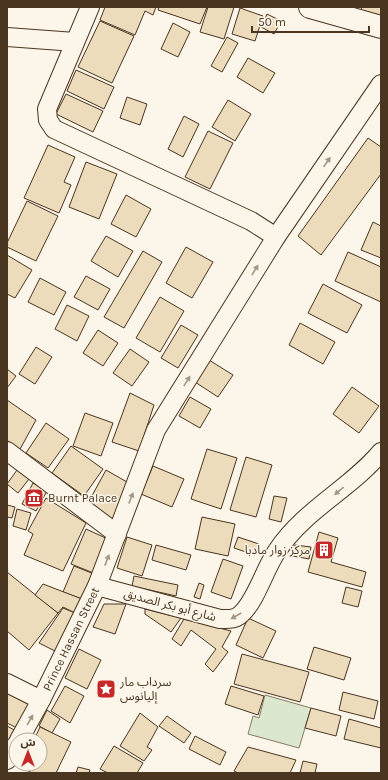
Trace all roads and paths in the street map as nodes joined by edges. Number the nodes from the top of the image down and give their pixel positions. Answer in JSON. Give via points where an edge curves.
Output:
{"nodes":[{"id":1,"x":90,"y":7,"type":"edge"},
{"id":2,"x":310,"y":7,"type":"edge"},
{"id":3,"x":381,"y":27,"type":"edge"},
{"id":4,"x":7,"y":37,"type":"edge"},
{"id":5,"x":75,"y":42,"type":"junction"},
{"id":6,"x":381,"y":84,"type":"edge"},
{"id":7,"x":276,"y":237,"type":"junction"},
{"id":8,"x":7,"y":451,"type":"edge"},
{"id":9,"x":381,"y":452,"type":"edge"},
{"id":10,"x":375,"y":467,"type":"edge"},
{"id":11,"x":117,"y":534,"type":"junction"},
{"id":12,"x":97,"y":586,"type":"junction"},
{"id":13,"x":7,"y":683,"type":"edge"},
{"id":14,"x":41,"y":700,"type":"junction"},
{"id":15,"x":23,"y":732,"type":"edge"}],
"edges":[{"from":1,"to":5,"type":"street"},
{"from":2,"to":3,"type":"main road"},
{"from":4,"to":5,"type":"street"},
{"from":5,"to":7,"type":"street","via":[[47,108],[48,120],[54,129],[251,221]]},
{"from":7,"to":6,"type":"street","name":"Prince Hassan Street","one_way":true},
{"from":11,"to":7,"type":"street","name":"Prince Hassan Street","one_way":true,"via":[[156,430]]},
{"from":8,"to":11,"type":"street"},
{"from":9,"to":10,"type":"street","name":"شارع أبو بكر الصديق"},
{"from":10,"to":12,"type":"street","name":"شارع أبو بكر الصديق","one_way":true,"via":[[292,531],[276,551],[247,606],[231,619],[220,619]]},
{"from":12,"to":11,"type":"street","name":"Prince Hassan Street","one_way":true},
{"from":12,"to":14,"type":"street","name":"Prince Hassan Street"},
{"from":13,"to":14,"type":"street"},
{"from":15,"to":14,"type":"street","name":"Prince Hassan Street","one_way":true}]}
